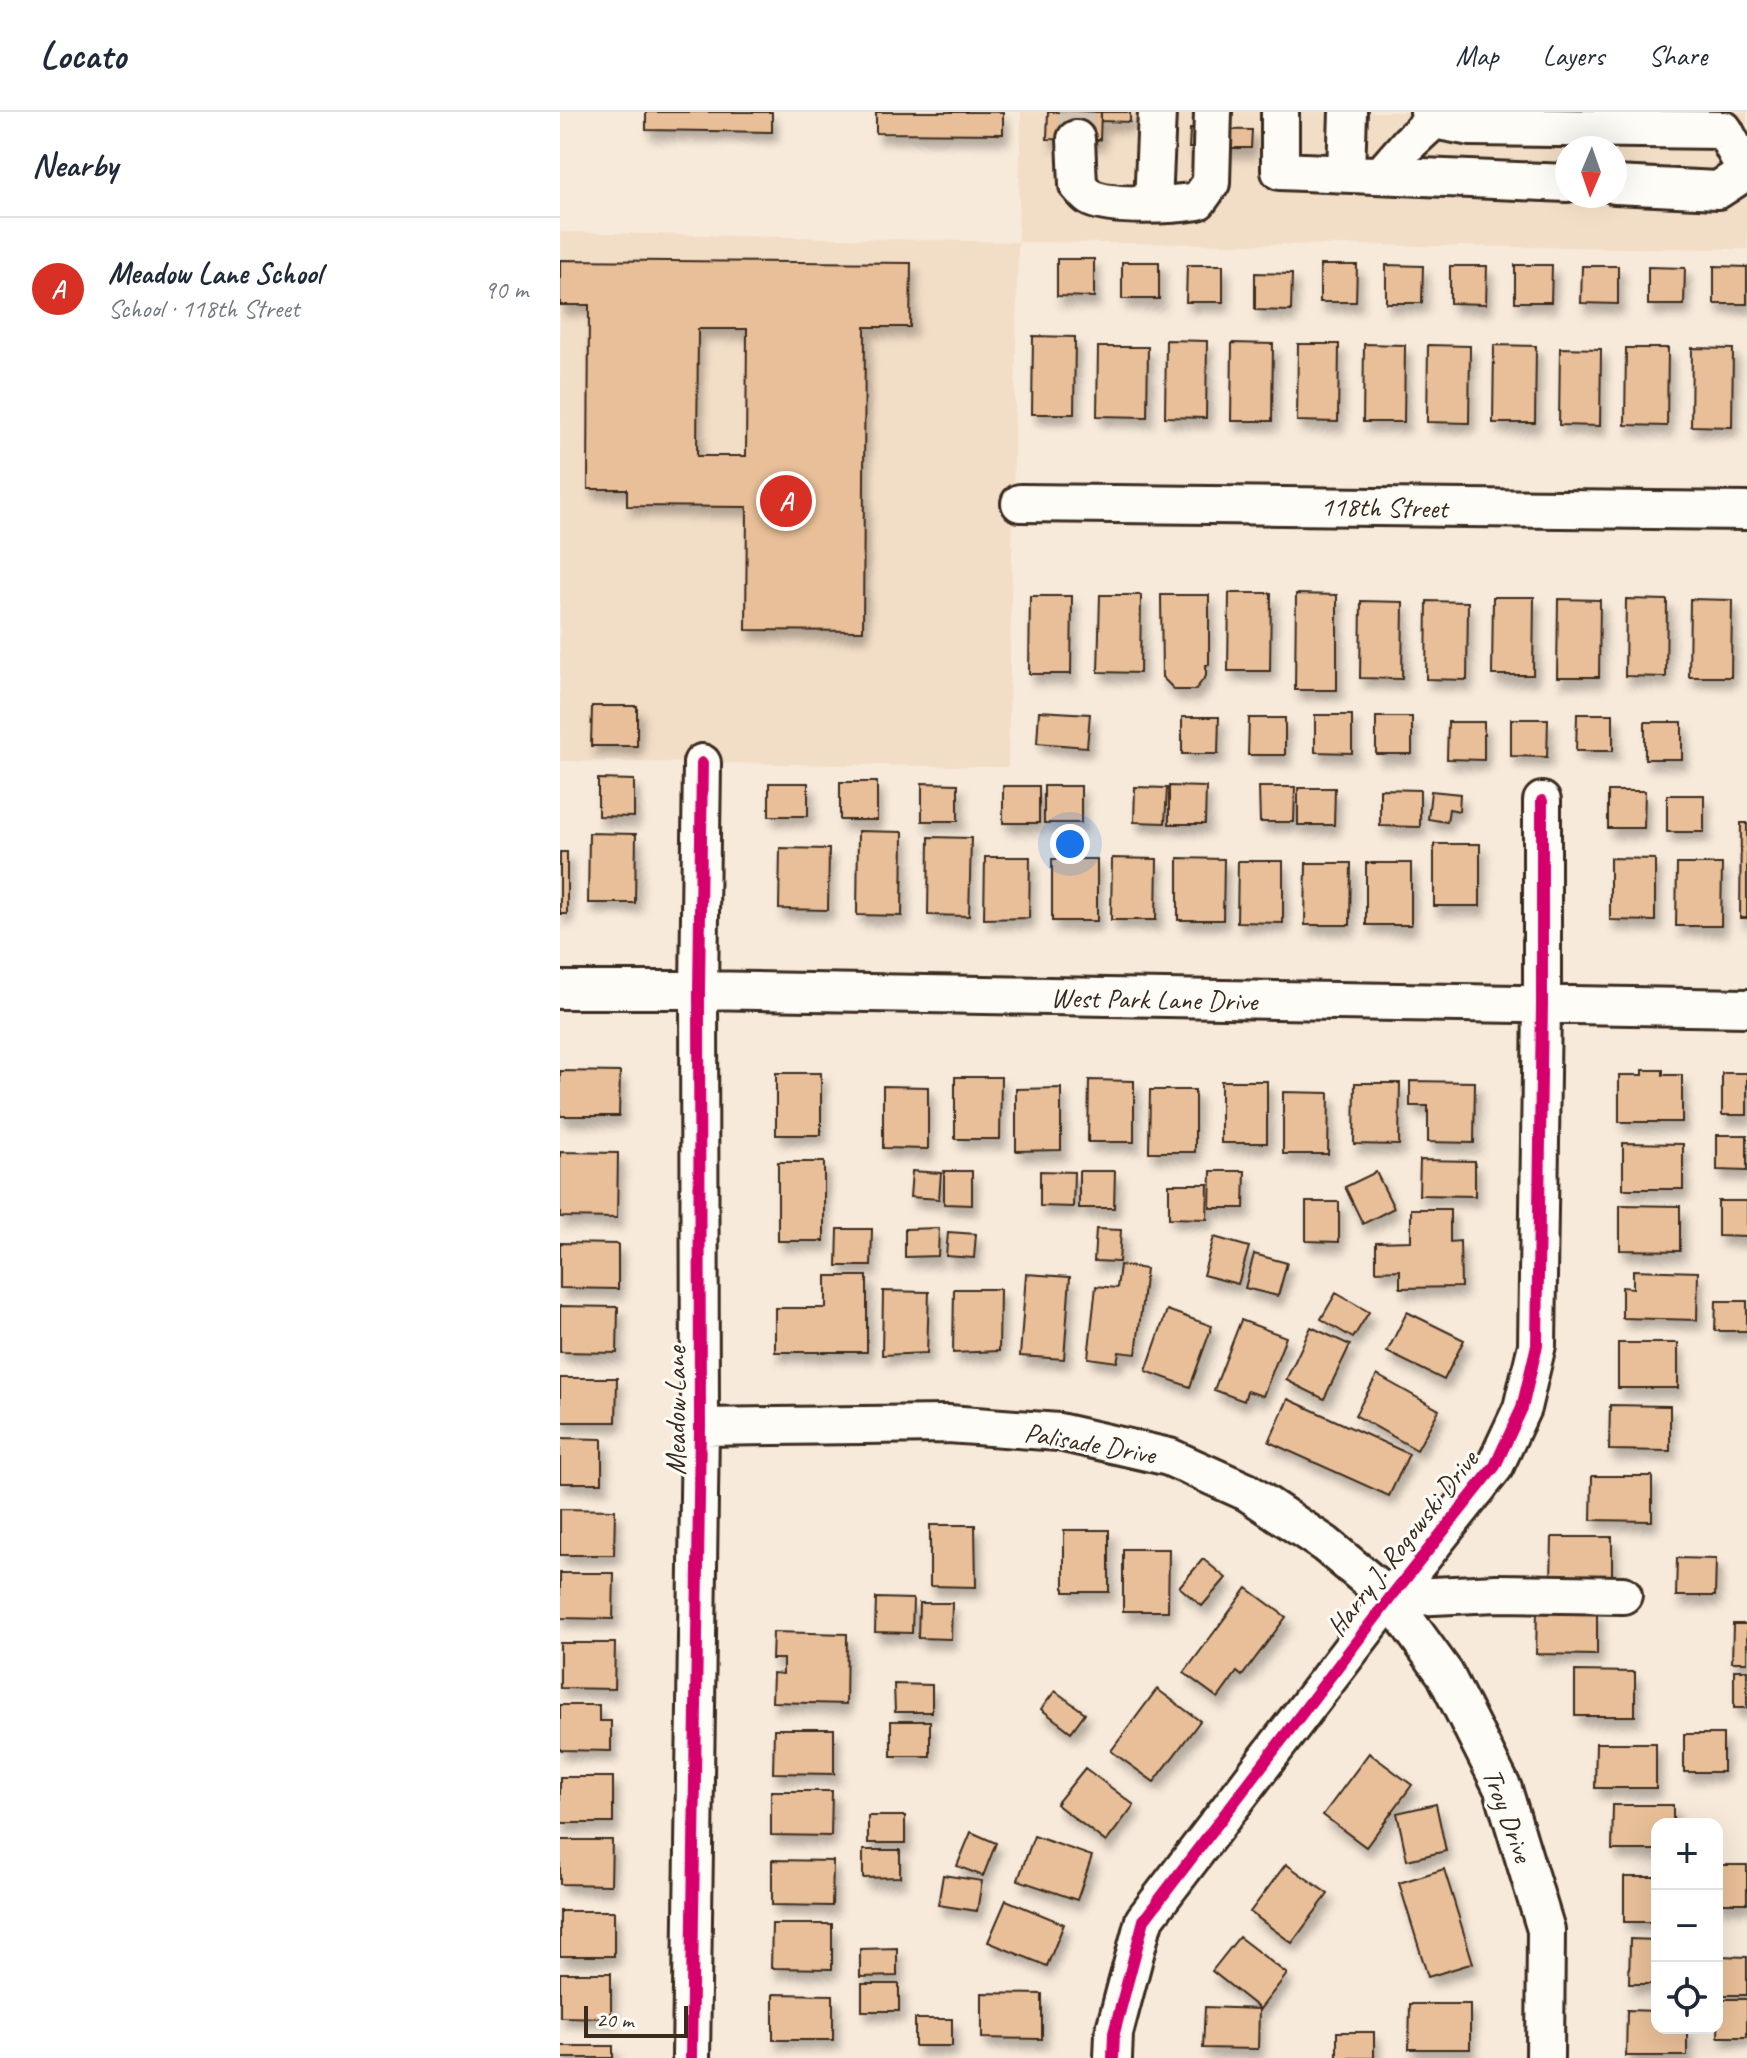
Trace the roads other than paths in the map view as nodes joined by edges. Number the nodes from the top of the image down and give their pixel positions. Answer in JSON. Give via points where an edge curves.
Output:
{"nodes":[{"id":1,"x":1157,"y":112,"type":"edge"},
{"id":2,"x":1213,"y":112,"type":"edge"},
{"id":3,"x":1280,"y":112,"type":"edge"},
{"id":4,"x":1348,"y":112,"type":"edge"},
{"id":5,"x":1431,"y":116,"type":"edge"},
{"id":6,"x":1076,"y":139,"type":"tunnel mouth"},
{"id":7,"x":1746,"y":171,"type":"edge"},
{"id":8,"x":1346,"y":172,"type":"junction"},
{"id":9,"x":1382,"y":174,"type":"junction"},
{"id":10,"x":1555,"y":182,"type":"edge"},
{"id":11,"x":1627,"y":186,"type":"edge"},
{"id":12,"x":1153,"y":204,"type":"junction"},
{"id":13,"x":1020,"y":503,"type":"dead end"},
{"id":14,"x":1747,"y":511,"type":"edge"},
{"id":15,"x":702,"y":763,"type":"dead end"},
{"id":16,"x":1542,"y":801,"type":"dead end"},
{"id":17,"x":560,"y":990,"type":"edge"},
{"id":18,"x":699,"y":990,"type":"junction"},
{"id":19,"x":1542,"y":1006,"type":"junction"},
{"id":20,"x":1747,"y":1008,"type":"edge"},
{"id":21,"x":700,"y":1427,"type":"junction"},
{"id":22,"x":1623,"y":1595,"type":"dead end"},
{"id":23,"x":1390,"y":1598,"type":"junction"},
{"id":24,"x":691,"y":2058,"type":"edge"},
{"id":25,"x":1113,"y":2058,"type":"edge"},
{"id":26,"x":1545,"y":2058,"type":"edge"}],
"edges":[{"from":1,"to":12,"type":"street"},
{"from":2,"to":12,"type":"street","via":[[1211,183],[1198,201]]},
{"from":3,"to":8,"type":"street","via":[[1280,171]]},
{"from":4,"to":8,"type":"street"},
{"from":5,"to":7,"type":"street","via":[[1471,127],[1724,130]]},
{"from":5,"to":9,"type":"street"},
{"from":6,"to":12,"type":"street","via":[[1078,185],[1090,198]]},
{"from":7,"to":11,"type":"street","via":[[1718,190]]},
{"from":8,"to":9,"type":"street"},
{"from":9,"to":10,"type":"street"},
{"from":13,"to":14,"type":"street","name":"118th Street"},
{"from":15,"to":18,"type":"street","name":"Meadow Lane"},
{"from":16,"to":19,"type":"street","name":"Harry J. Rogowski Drive"},
{"from":17,"to":18,"type":"street","name":"West Park Lane Drive"},
{"from":18,"to":19,"type":"street","name":"West Park Lane Drive"},
{"from":18,"to":21,"type":"street","name":"Meadow Lane"},
{"from":19,"to":20,"type":"street","name":"West Park Lane Drive"},
{"from":19,"to":23,"type":"street","name":"Harry J. Rogowski Drive","via":[[1537,1345],[1522,1408],[1495,1466]]},
{"from":21,"to":23,"type":"street","name":"Palisade Drive","via":[[948,1424],[1059,1432],[1169,1457],[1247,1492],[1325,1544]]},
{"from":21,"to":24,"type":"street","name":"Meadow Lane"},
{"from":22,"to":23,"type":"street"},
{"from":23,"to":25,"type":"street","name":"Harry J. Rogowski Drive","via":[[1144,1920],[1114,2033]]},
{"from":23,"to":26,"type":"street","name":"Troy Drive","via":[[1445,1674],[1503,1789],[1546,1930]]}]}
